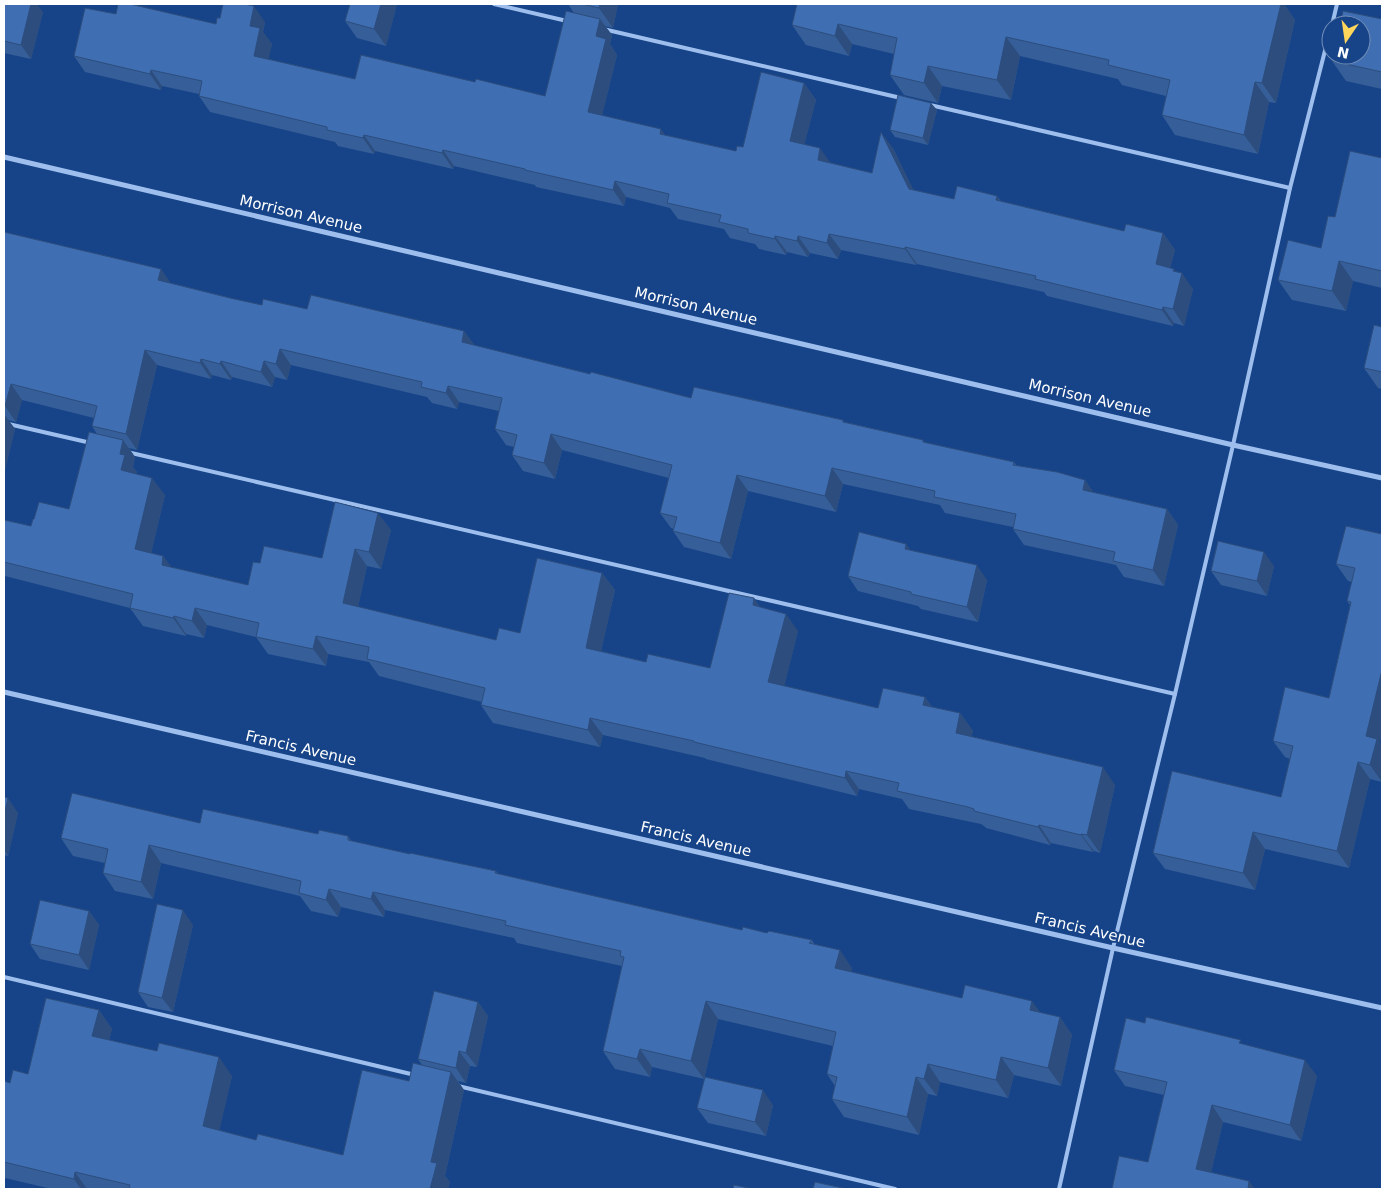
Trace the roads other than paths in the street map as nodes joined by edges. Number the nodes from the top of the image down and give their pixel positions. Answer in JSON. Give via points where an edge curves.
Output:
{"nodes":[{"id":1,"x":494,"y":4,"type":"edge"},
{"id":2,"x":572,"y":22,"type":"edge"},
{"id":3,"x":601,"y":28,"type":"edge"},
{"id":4,"x":1321,"y":65,"type":"edge"},
{"id":5,"x":902,"y":98,"type":"edge"},
{"id":6,"x":921,"y":102,"type":"edge"},
{"id":7,"x":4,"y":157,"type":"edge"},
{"id":8,"x":1290,"y":188,"type":"junction"},
{"id":9,"x":4,"y":423,"type":"edge"},
{"id":10,"x":1233,"y":445,"type":"junction"},
{"id":11,"x":100,"y":446,"type":"edge"},
{"id":12,"x":120,"y":450,"type":"edge"},
{"id":13,"x":1382,"y":478,"type":"edge"},
{"id":14,"x":4,"y":692,"type":"edge"},
{"id":15,"x":1175,"y":694,"type":"junction"},
{"id":16,"x":1113,"y":948,"type":"junction"},
{"id":17,"x":4,"y":978,"type":"edge"},
{"id":18,"x":1382,"y":1008,"type":"edge"},
{"id":19,"x":420,"y":1076,"type":"edge"},
{"id":20,"x":449,"y":1083,"type":"edge"},
{"id":21,"x":895,"y":1189,"type":"edge"},
{"id":22,"x":1059,"y":1189,"type":"edge"}],
"edges":[{"from":1,"to":2,"type":"lane"},
{"from":3,"to":5,"type":"lane"},
{"from":4,"to":8,"type":"lane"},
{"from":6,"to":8,"type":"lane"},
{"from":7,"to":10,"type":"street","name":"Morrison Avenue"},
{"from":8,"to":10,"type":"lane"},
{"from":9,"to":11,"type":"lane"},
{"from":10,"to":13,"type":"street","name":"Morrison Avenue"},
{"from":10,"to":15,"type":"lane"},
{"from":12,"to":15,"type":"lane"},
{"from":14,"to":16,"type":"street","name":"Francis Avenue"},
{"from":15,"to":16,"type":"lane"},
{"from":16,"to":18,"type":"street","name":"Francis Avenue"},
{"from":16,"to":22,"type":"lane"},
{"from":17,"to":19,"type":"lane"},
{"from":20,"to":21,"type":"lane"}]}
